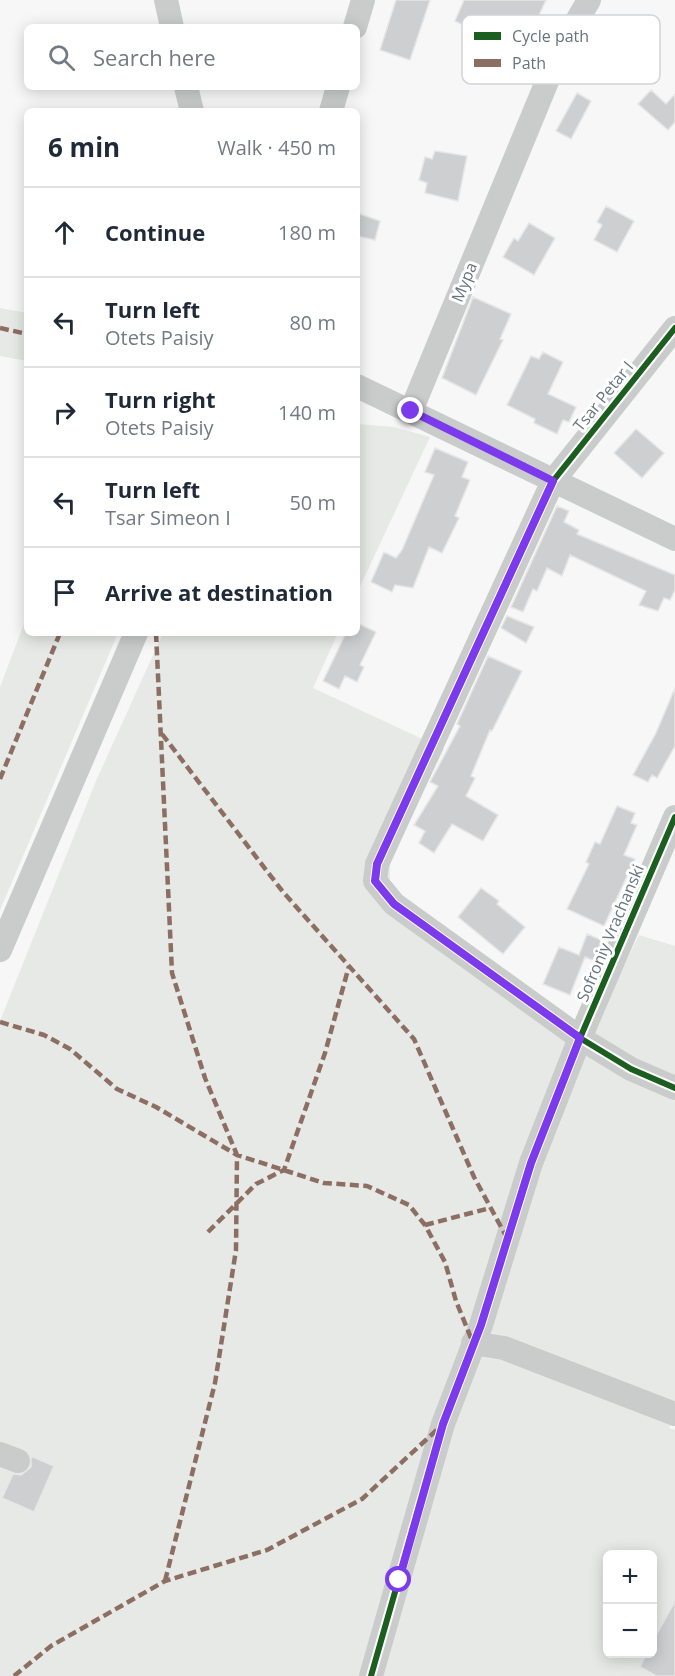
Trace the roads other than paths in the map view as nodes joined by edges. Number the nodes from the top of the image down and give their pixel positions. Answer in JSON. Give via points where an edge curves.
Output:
{"nodes":[{"id":1,"x":166,"y":0,"type":"edge"},
{"id":2,"x":363,"y":0,"type":"edge"},
{"id":3,"x":589,"y":0,"type":"edge"},
{"id":4,"x":580,"y":15,"type":"edge"},
{"id":5,"x":171,"y":24,"type":"edge"},
{"id":6,"x":356,"y":24,"type":"edge"},
{"id":7,"x":546,"y":84,"type":"edge"},
{"id":8,"x":187,"y":90,"type":"edge"},
{"id":9,"x":337,"y":90,"type":"edge"},
{"id":10,"x":191,"y":108,"type":"edge"},
{"id":11,"x":332,"y":108,"type":"edge"},
{"id":12,"x":675,"y":328,"type":"edge"},
{"id":13,"x":360,"y":387,"type":"edge"},
{"id":14,"x":411,"y":411,"type":"junction"},
{"id":15,"x":553,"y":481,"type":"junction"},
{"id":16,"x":675,"y":539,"type":"edge"},
{"id":17,"x":135,"y":636,"type":"edge"},
{"id":18,"x":675,"y":817,"type":"edge"},
{"id":19,"x":0,"y":950,"type":"edge"},
{"id":20,"x":580,"y":1038,"type":"junction"},
{"id":21,"x":675,"y":1088,"type":"edge"},
{"id":22,"x":474,"y":1343,"type":"junction"},
{"id":23,"x":675,"y":1414,"type":"edge"},
{"id":24,"x":371,"y":1676,"type":"edge"}],
"edges":[{"from":1,"to":5,"type":"street"},
{"from":2,"to":6,"type":"street"},
{"from":3,"to":4,"type":"street","name":"Мура"},
{"from":7,"to":14,"type":"street","name":"Мура"},
{"from":8,"to":10,"type":"street"},
{"from":9,"to":11,"type":"street"},
{"from":12,"to":15,"type":"street","name":"Tsar Petar I"},
{"from":13,"to":14,"type":"street"},
{"from":14,"to":15,"type":"street"},
{"from":15,"to":16,"type":"street"},
{"from":15,"to":20,"type":"street","name":"Tsar Petar I","via":[[382,853],[375,881],[394,904]]},
{"from":17,"to":19,"type":"street"},
{"from":18,"to":20,"type":"street","name":"Sofroniy Vrachanski"},
{"from":20,"to":21,"type":"street","via":[[632,1069]]},
{"from":20,"to":22,"type":"street","name":"Sofroniy Vrachanski","via":[[531,1163]]},
{"from":22,"to":23,"type":"street","via":[[504,1348]]},
{"from":22,"to":24,"type":"street","name":"Sofroniy Vrachanski","via":[[443,1424]]}]}
